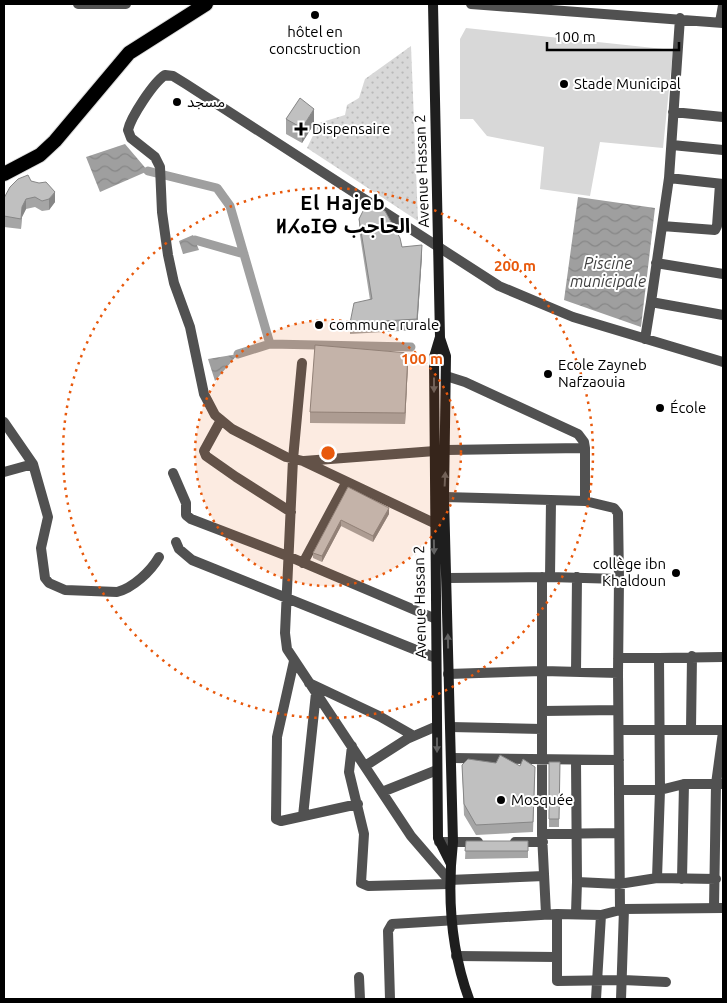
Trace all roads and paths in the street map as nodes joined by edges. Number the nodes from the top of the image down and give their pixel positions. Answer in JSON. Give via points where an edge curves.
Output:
{"nodes":[{"id":1,"x":78,"y":4,"type":"edge"},
{"id":2,"x":120,"y":4,"type":"edge"},
{"id":3,"x":126,"y":4,"type":"edge"},
{"id":4,"x":190,"y":4,"type":"edge"},
{"id":5,"x":206,"y":4,"type":"edge"},
{"id":6,"x":433,"y":4,"type":"edge"},
{"id":7,"x":471,"y":4,"type":"edge"},
{"id":8,"x":723,"y":5,"type":"edge"},
{"id":9,"x":593,"y":8,"type":"edge"},
{"id":10,"x":680,"y":18,"type":"junction"},
{"id":11,"x":722,"y":22,"type":"edge"},
{"id":12,"x":673,"y":112,"type":"junction"},
{"id":13,"x":723,"y":117,"type":"edge"},
{"id":14,"x":672,"y":145,"type":"junction"},
{"id":15,"x":723,"y":150,"type":"edge"},
{"id":16,"x":4,"y":165,"type":"edge"},
{"id":17,"x":4,"y":174,"type":"edge"},
{"id":18,"x":669,"y":178,"type":"junction"},
{"id":19,"x":722,"y":184,"type":"edge"},
{"id":20,"x":662,"y":226,"type":"junction"},
{"id":21,"x":439,"y":248,"type":"junction"},
{"id":22,"x":656,"y":263,"type":"junction"},
{"id":23,"x":723,"y":274,"type":"edge"},
{"id":24,"x":651,"y":302,"type":"junction"},
{"id":25,"x":723,"y":315,"type":"edge"},
{"id":26,"x":440,"y":337,"type":"junction"},
{"id":27,"x":645,"y":339,"type":"junction"},
{"id":28,"x":302,"y":362,"type":"dead end"},
{"id":29,"x":723,"y":362,"type":"edge"},
{"id":30,"x":446,"y":376,"type":"junction"},
{"id":31,"x":221,"y":420,"type":"junction"},
{"id":32,"x":4,"y":422,"type":"edge"},
{"id":33,"x":585,"y":448,"type":"junction"},
{"id":34,"x":446,"y":450,"type":"junction"},
{"id":35,"x":435,"y":451,"type":"junction"},
{"id":36,"x":298,"y":460,"type":"junction"},
{"id":37,"x":33,"y":464,"type":"junction"},
{"id":38,"x":4,"y":472,"type":"edge"},
{"id":39,"x":173,"y":473,"type":"dead end"},
{"id":40,"x":346,"y":483,"type":"junction"},
{"id":41,"x":444,"y":497,"type":"junction"},
{"id":42,"x":551,"y":501,"type":"junction"},
{"id":43,"x":585,"y":501,"type":"junction"},
{"id":44,"x":291,"y":512,"type":"junction"},
{"id":45,"x":434,"y":523,"type":"junction"},
{"id":46,"x":176,"y":542,"type":"dead end"},
{"id":47,"x":159,"y":557,"type":"dead end"},
{"id":48,"x":290,"y":557,"type":"junction"},
{"id":49,"x":303,"y":563,"type":"junction"},
{"id":50,"x":546,"y":577,"type":"junction"},
{"id":51,"x":577,"y":577,"type":"junction"},
{"id":52,"x":447,"y":578,"type":"junction"},
{"id":53,"x":619,"y":579,"type":"junction"},
{"id":54,"x":287,"y":599,"type":"junction"},
{"id":55,"x":436,"y":619,"type":"junction"},
{"id":56,"x":692,"y":656,"type":"junction"},
{"id":57,"x":723,"y":657,"type":"edge"},
{"id":58,"x":436,"y":658,"type":"junction"},
{"id":59,"x":618,"y":658,"type":"junction"},
{"id":60,"x":659,"y":658,"type":"junction"},
{"id":61,"x":294,"y":662,"type":"junction"},
{"id":62,"x":543,"y":672,"type":"junction"},
{"id":63,"x":576,"y":672,"type":"junction"},
{"id":64,"x":618,"y":673,"type":"junction"},
{"id":65,"x":448,"y":674,"type":"junction"},
{"id":66,"x":309,"y":682,"type":"junction"},
{"id":67,"x":316,"y":694,"type":"junction"},
{"id":68,"x":618,"y":710,"type":"junction"},
{"id":69,"x":543,"y":711,"type":"junction"},
{"id":70,"x":437,"y":726,"type":"junction"},
{"id":71,"x":450,"y":727,"type":"junction"},
{"id":72,"x":542,"y":729,"type":"junction"},
{"id":73,"x":618,"y":730,"type":"junction"},
{"id":74,"x":691,"y":730,"type":"junction"},
{"id":75,"x":660,"y":731,"type":"junction"},
{"id":76,"x":723,"y":731,"type":"edge"},
{"id":77,"x":414,"y":736,"type":"junction"},
{"id":78,"x":352,"y":746,"type":"junction"},
{"id":79,"x":452,"y":758,"type":"junction"},
{"id":80,"x":619,"y":760,"type":"junction"},
{"id":81,"x":543,"y":761,"type":"junction"},
{"id":82,"x":576,"y":761,"type":"junction"},
{"id":83,"x":365,"y":766,"type":"junction"},
{"id":84,"x":437,"y":770,"type":"junction"},
{"id":85,"x":684,"y":784,"type":"junction"},
{"id":86,"x":720,"y":784,"type":"edge"},
{"id":87,"x":619,"y":790,"type":"junction"},
{"id":88,"x":660,"y":790,"type":"junction"},
{"id":89,"x":382,"y":792,"type":"junction"},
{"id":90,"x":358,"y":804,"type":"junction"},
{"id":91,"x":303,"y":816,"type":"junction"},
{"id":92,"x":453,"y":824,"type":"junction"},
{"id":93,"x":438,"y":826,"type":"junction"},
{"id":94,"x":620,"y":833,"type":"junction"},
{"id":95,"x":577,"y":834,"type":"junction"},
{"id":96,"x":543,"y":838,"type":"junction"},
{"id":97,"x":439,"y":842,"type":"junction"},
{"id":98,"x":454,"y":842,"type":"junction"},
{"id":99,"x":451,"y":864,"type":"junction"},
{"id":100,"x":544,"y":876,"type":"junction"},
{"id":101,"x":657,"y":878,"type":"junction"},
{"id":102,"x":716,"y":878,"type":"junction"},
{"id":103,"x":682,"y":879,"type":"junction"},
{"id":104,"x":449,"y":882,"type":"junction"},
{"id":105,"x":576,"y":882,"type":"junction"},
{"id":106,"x":618,"y":884,"type":"junction"},
{"id":107,"x":719,"y":908,"type":"edge"},
{"id":108,"x":622,"y":909,"type":"junction"},
{"id":109,"x":576,"y":913,"type":"junction"},
{"id":110,"x":546,"y":914,"type":"junction"},
{"id":111,"x":557,"y":914,"type":"junction"},
{"id":112,"x":601,"y":914,"type":"junction"},
{"id":113,"x":450,"y":919,"type":"junction"},
{"id":114,"x":456,"y":956,"type":"junction"},
{"id":115,"x":556,"y":957,"type":"junction"},
{"id":116,"x":359,"y":977,"type":"dead end"},
{"id":117,"x":623,"y":980,"type":"junction"},
{"id":118,"x":596,"y":982,"type":"junction"},
{"id":119,"x":666,"y":982,"type":"dead end"},
{"id":120,"x":360,"y":999,"type":"edge"},
{"id":121,"x":390,"y":999,"type":"edge"},
{"id":122,"x":469,"y":999,"type":"edge"},
{"id":123,"x":596,"y":999,"type":"edge"},
{"id":124,"x":621,"y":999,"type":"edge"}],
"edges":[{"from":1,"to":2,"type":"street"},
{"from":2,"to":3,"type":"street"},
{"from":4,"to":16,"type":"highway","via":[[122,48],[46,137],[32,150]]},
{"from":5,"to":17,"type":"highway","via":[[129,53],[55,141],[40,154]]},
{"from":6,"to":21,"type":"main road","name":"Avenue Hassan 2"},
{"from":7,"to":9,"type":"street"},
{"from":8,"to":11,"type":"street"},
{"from":9,"to":10,"type":"street"},
{"from":10,"to":11,"type":"street"},
{"from":10,"to":12,"type":"street"},
{"from":12,"to":13,"type":"street"},
{"from":12,"to":14,"type":"street"},
{"from":14,"to":15,"type":"street"},
{"from":14,"to":18,"type":"street"},
{"from":18,"to":19,"type":"street"},
{"from":18,"to":20,"type":"street"},
{"from":19,"to":20,"type":"street","via":[[714,230]]},
{"from":20,"to":22,"type":"street"},
{"from":21,"to":26,"type":"main road","name":"Avenue Hassan 2"},
{"from":21,"to":27,"type":"street","via":[[499,286],[541,305]]},
{"from":21,"to":31,"type":"street","via":[[374,203],[165,75],[130,121],[128,130],[131,138],[155,157],[160,167],[162,212],[172,275],[190,327],[204,394]]},
{"from":22,"to":23,"type":"street"},
{"from":22,"to":24,"type":"street"},
{"from":24,"to":25,"type":"street"},
{"from":24,"to":27,"type":"street"},
{"from":26,"to":30,"type":"main road","name":"Avenue Hassan 2","via":[[446,356]]},
{"from":26,"to":35,"type":"main road","name":"Avenue Hassan 2","one_way":true,"via":[[434,357]]},
{"from":27,"to":29,"type":"street"},
{"from":28,"to":36,"type":"street"},
{"from":30,"to":33,"type":"street","via":[[566,427],[581,438]]},
{"from":30,"to":34,"type":"main road","name":"Avenue Hassan 2"},
{"from":31,"to":36,"type":"street","via":[[251,439]]},
{"from":31,"to":44,"type":"street","via":[[205,448],[206,456]]},
{"from":32,"to":37,"type":"street"},
{"from":33,"to":34,"type":"street"},
{"from":33,"to":43,"type":"street"},
{"from":41,"to":34,"type":"main road","name":"Avenue Hassan 2","one_way":true},
{"from":35,"to":36,"type":"street"},
{"from":35,"to":45,"type":"main road","name":"Avenue Hassan 2"},
{"from":36,"to":40,"type":"street"},
{"from":36,"to":44,"type":"street"},
{"from":37,"to":38,"type":"street"},
{"from":37,"to":47,"type":"street","via":[[48,517],[41,548],[43,574],[49,583],[65,590],[120,592],[153,568]]},
{"from":39,"to":48,"type":"street","via":[[186,503],[188,518]]},
{"from":40,"to":45,"type":"street"},
{"from":40,"to":49,"type":"street"},
{"from":41,"to":42,"type":"street"},
{"from":41,"to":52,"type":"main road","name":"Avenue Hassan 2"},
{"from":42,"to":43,"type":"street"},
{"from":42,"to":50,"type":"street"},
{"from":43,"to":53,"type":"street","via":[[612,507],[618,513]]},
{"from":44,"to":48,"type":"street"},
{"from":45,"to":55,"type":"main road","name":"Avenue Hassan 2","one_way":true},
{"from":46,"to":54,"type":"street","via":[[178,549],[192,560]]},
{"from":48,"to":49,"type":"street"},
{"from":48,"to":54,"type":"street"},
{"from":49,"to":55,"type":"street"},
{"from":50,"to":51,"type":"street"},
{"from":50,"to":52,"type":"street"},
{"from":50,"to":62,"type":"street"},
{"from":51,"to":53,"type":"street"},
{"from":51,"to":63,"type":"street"},
{"from":65,"to":52,"type":"main road","name":"Avenue Hassan 2","one_way":true},
{"from":53,"to":59,"type":"street"},
{"from":54,"to":58,"type":"street"},
{"from":54,"to":61,"type":"street","via":[[285,642]]},
{"from":55,"to":58,"type":"main road","name":"Avenue Hassan 2"},
{"from":56,"to":57,"type":"street"},
{"from":56,"to":60,"type":"street"},
{"from":56,"to":74,"type":"street"},
{"from":58,"to":70,"type":"main road","name":"Avenue Hassan 2"},
{"from":59,"to":60,"type":"street"},
{"from":59,"to":64,"type":"street"},
{"from":60,"to":75,"type":"street"},
{"from":61,"to":66,"type":"street"},
{"from":61,"to":91,"type":"street","via":[[277,737],[275,814],[279,821]]},
{"from":62,"to":63,"type":"street"},
{"from":62,"to":65,"type":"street"},
{"from":62,"to":69,"type":"street"},
{"from":63,"to":64,"type":"street"},
{"from":64,"to":68,"type":"street"},
{"from":65,"to":71,"type":"main road","name":"Avenue Hassan 2"},
{"from":66,"to":67,"type":"street"},
{"from":66,"to":77,"type":"street"},
{"from":67,"to":78,"type":"street"},
{"from":67,"to":91,"type":"street"},
{"from":68,"to":69,"type":"street"},
{"from":68,"to":73,"type":"street"},
{"from":69,"to":72,"type":"street"},
{"from":70,"to":77,"type":"street"},
{"from":70,"to":84,"type":"main road","name":"Avenue Hassan 2","one_way":true},
{"from":71,"to":72,"type":"street"},
{"from":71,"to":79,"type":"main road","name":"Avenue Hassan 2"},
{"from":72,"to":81,"type":"street"},
{"from":73,"to":75,"type":"street"},
{"from":73,"to":80,"type":"street"},
{"from":74,"to":75,"type":"street"},
{"from":74,"to":76,"type":"street"},
{"from":75,"to":88,"type":"street"},
{"from":76,"to":86,"type":"street"},
{"from":77,"to":83,"type":"street"},
{"from":78,"to":83,"type":"street"},
{"from":78,"to":90,"type":"street","via":[[349,772]]},
{"from":79,"to":81,"type":"street"},
{"from":79,"to":92,"type":"main road","name":"Avenue Hassan 2"},
{"from":80,"to":82,"type":"street"},
{"from":80,"to":87,"type":"street"},
{"from":81,"to":82,"type":"street"},
{"from":81,"to":96,"type":"street"},
{"from":82,"to":95,"type":"street"},
{"from":83,"to":89,"type":"street"},
{"from":84,"to":89,"type":"street"},
{"from":84,"to":93,"type":"main road","name":"Avenue Hassan 2"},
{"from":85,"to":86,"type":"street"},
{"from":85,"to":88,"type":"street"},
{"from":85,"to":103,"type":"street"},
{"from":86,"to":102,"type":"street"},
{"from":87,"to":88,"type":"street"},
{"from":87,"to":94,"type":"street"},
{"from":88,"to":101,"type":"street"},
{"from":89,"to":104,"type":"street","via":[[411,836]]},
{"from":90,"to":91,"type":"street"},
{"from":90,"to":104,"type":"street","via":[[364,834],[362,885]]},
{"from":92,"to":93,"type":"main road"},
{"from":92,"to":98,"type":"main road","name":"Avenue Hassan 2"},
{"from":93,"to":97,"type":"main road","name":"Avenue Hassan 2"},
{"from":94,"to":95,"type":"street"},
{"from":94,"to":106,"type":"street"},
{"from":95,"to":96,"type":"street"},
{"from":95,"to":105,"type":"street"},
{"from":96,"to":98,"type":"street"},
{"from":96,"to":100,"type":"street"},
{"from":97,"to":98,"type":"street"},
{"from":97,"to":99,"type":"main road","name":"Avenue Hassan 2"},
{"from":98,"to":99,"type":"main road","name":"Avenue Hassan 2"},
{"from":99,"to":104,"type":"main road","name":"Avenue Hassan 2"},
{"from":100,"to":104,"type":"street"},
{"from":100,"to":110,"type":"street"},
{"from":101,"to":103,"type":"street"},
{"from":101,"to":106,"type":"street"},
{"from":102,"to":103,"type":"street"},
{"from":102,"to":107,"type":"street"},
{"from":104,"to":113,"type":"main road","name":"Avenue Hassan 2"},
{"from":105,"to":106,"type":"street"},
{"from":105,"to":109,"type":"street"},
{"from":106,"to":108,"type":"street"},
{"from":107,"to":108,"type":"street"},
{"from":108,"to":112,"type":"street"},
{"from":108,"to":117,"type":"street"},
{"from":109,"to":111,"type":"street"},
{"from":109,"to":112,"type":"street"},
{"from":110,"to":111,"type":"street"},
{"from":110,"to":113,"type":"street"},
{"from":111,"to":115,"type":"street"},
{"from":112,"to":118,"type":"street"},
{"from":113,"to":114,"type":"main road","name":"Avenue Hassan 2"},
{"from":113,"to":121,"type":"street","via":[[389,926]]},
{"from":114,"to":115,"type":"street"},
{"from":114,"to":122,"type":"main road","name":"Avenue Hassan 2"},
{"from":115,"to":118,"type":"street","via":[[557,981]]},
{"from":116,"to":120,"type":"street"},
{"from":117,"to":118,"type":"street"},
{"from":117,"to":119,"type":"street"},
{"from":117,"to":124,"type":"street"},
{"from":118,"to":123,"type":"street"}]}
